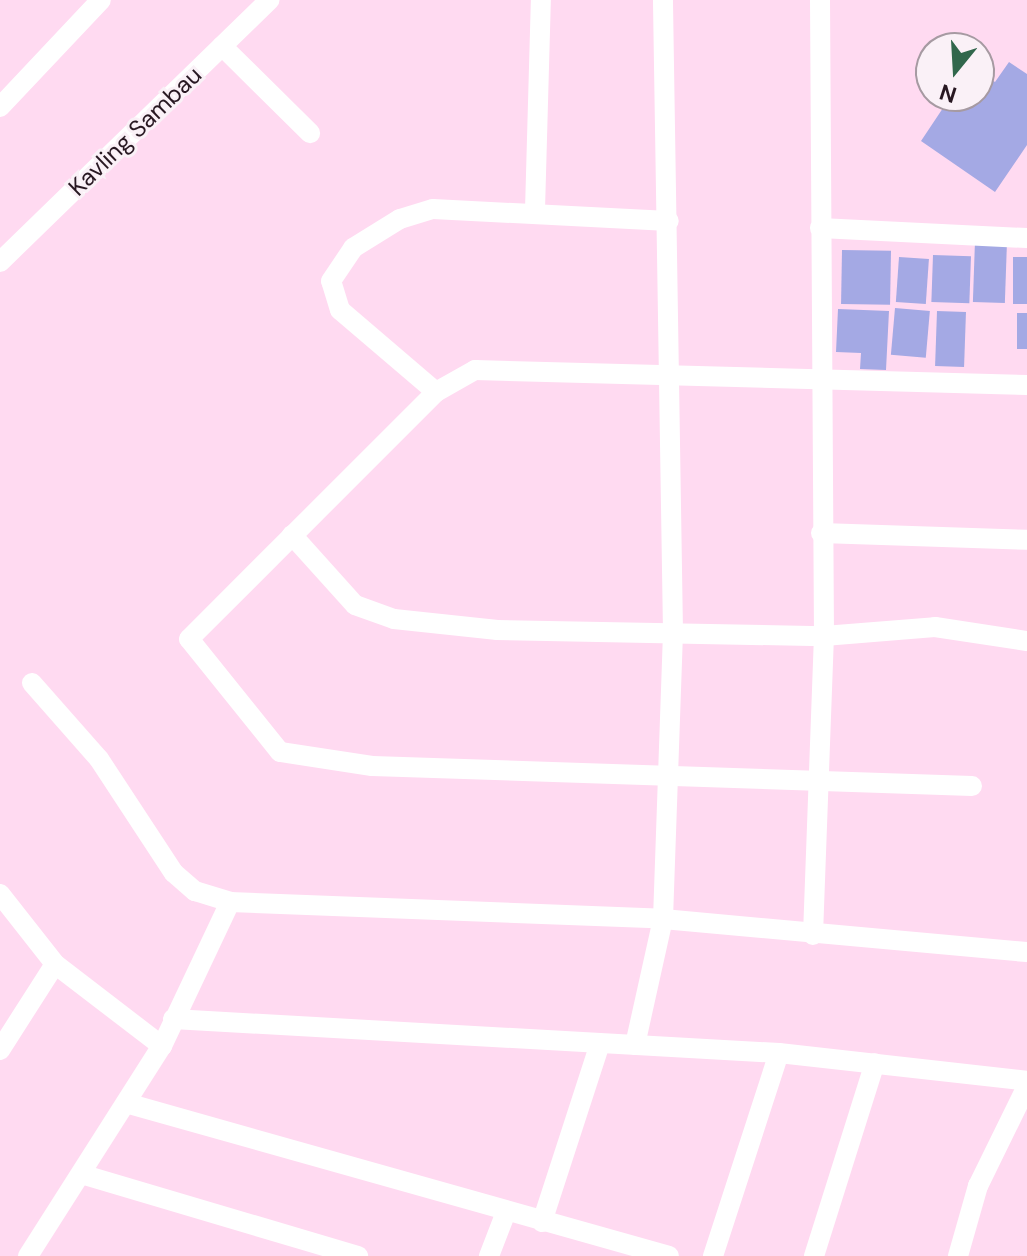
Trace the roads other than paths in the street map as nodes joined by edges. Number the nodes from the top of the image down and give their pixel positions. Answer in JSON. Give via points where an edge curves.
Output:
{"nodes":[{"id":1,"x":101,"y":0,"type":"edge"},
{"id":2,"x":269,"y":0,"type":"edge"},
{"id":3,"x":541,"y":0,"type":"edge"},
{"id":4,"x":663,"y":0,"type":"edge"},
{"id":5,"x":820,"y":0,"type":"edge"},
{"id":6,"x":222,"y":46,"type":"junction"},
{"id":7,"x":0,"y":107,"type":"edge"},
{"id":8,"x":310,"y":133,"type":"dead end"},
{"id":9,"x":535,"y":210,"type":"junction"},
{"id":10,"x":669,"y":221,"type":"junction"},
{"id":11,"x":820,"y":228,"type":"junction"},
{"id":12,"x":1027,"y":238,"type":"edge"},
{"id":13,"x":0,"y":262,"type":"edge"},
{"id":14,"x":673,"y":374,"type":"junction"},
{"id":15,"x":822,"y":379,"type":"junction"},
{"id":16,"x":1027,"y":385,"type":"edge"},
{"id":17,"x":436,"y":392,"type":"junction"},
{"id":18,"x":821,"y":533,"type":"junction"},
{"id":19,"x":292,"y":535,"type":"junction"},
{"id":20,"x":1027,"y":540,"type":"edge"},
{"id":21,"x":673,"y":632,"type":"junction"},
{"id":22,"x":824,"y":636,"type":"junction"},
{"id":23,"x":1027,"y":641,"type":"edge"},
{"id":24,"x":32,"y":683,"type":"dead end"},
{"id":25,"x":666,"y":775,"type":"junction"},
{"id":26,"x":816,"y":784,"type":"junction"},
{"id":27,"x":972,"y":786,"type":"dead end"},
{"id":28,"x":0,"y":894,"type":"edge"},
{"id":29,"x":230,"y":902,"type":"junction"},
{"id":30,"x":663,"y":919,"type":"junction"},
{"id":31,"x":813,"y":935,"type":"junction"},
{"id":32,"x":1027,"y":952,"type":"edge"},
{"id":33,"x":55,"y":964,"type":"junction"},
{"id":34,"x":173,"y":1019,"type":"junction"},
{"id":35,"x":600,"y":1043,"type":"junction"},
{"id":36,"x":635,"y":1045,"type":"junction"},
{"id":37,"x":162,"y":1046,"type":"junction"},
{"id":38,"x":0,"y":1050,"type":"edge"},
{"id":39,"x":779,"y":1053,"type":"junction"},
{"id":40,"x":875,"y":1063,"type":"junction"},
{"id":41,"x":1027,"y":1083,"type":"edge"},
{"id":42,"x":126,"y":1103,"type":"junction"},
{"id":43,"x":81,"y":1174,"type":"junction"},
{"id":44,"x":506,"y":1212,"type":"junction"},
{"id":45,"x":542,"y":1222,"type":"junction"},
{"id":46,"x":28,"y":1256,"type":"edge"},
{"id":47,"x":358,"y":1256,"type":"edge"},
{"id":48,"x":489,"y":1256,"type":"edge"},
{"id":49,"x":669,"y":1256,"type":"edge"},
{"id":50,"x":713,"y":1256,"type":"edge"},
{"id":51,"x":814,"y":1256,"type":"edge"},
{"id":52,"x":958,"y":1256,"type":"edge"}],
"edges":[{"from":1,"to":7,"type":"street"},
{"from":2,"to":6,"type":"street","name":"Kavling Sambau"},
{"from":3,"to":9,"type":"street"},
{"from":4,"to":10,"type":"street"},
{"from":5,"to":11,"type":"street"},
{"from":6,"to":8,"type":"street"},
{"from":6,"to":13,"type":"street","name":"Kavling Sambau"},
{"from":9,"to":10,"type":"street"},
{"from":9,"to":17,"type":"street","via":[[415,212],[337,265],[331,290],[340,310]]},
{"from":10,"to":14,"type":"street"},
{"from":11,"to":12,"type":"street"},
{"from":11,"to":15,"type":"street"},
{"from":14,"to":15,"type":"street"},
{"from":14,"to":17,"type":"street","via":[[475,370]]},
{"from":14,"to":21,"type":"street"},
{"from":15,"to":16,"type":"street"},
{"from":15,"to":18,"type":"street"},
{"from":17,"to":19,"type":"street"},
{"from":18,"to":20,"type":"street"},
{"from":18,"to":22,"type":"street"},
{"from":19,"to":21,"type":"street","via":[[355,605],[394,619],[497,630]]},
{"from":19,"to":25,"type":"street","via":[[189,639],[280,752],[372,766]]},
{"from":21,"to":22,"type":"street"},
{"from":21,"to":25,"type":"street"},
{"from":22,"to":23,"type":"street","via":[[935,627]]},
{"from":22,"to":26,"type":"street"},
{"from":24,"to":29,"type":"street","via":[[99,759],[174,873],[195,891]]},
{"from":25,"to":26,"type":"street"},
{"from":25,"to":30,"type":"street"},
{"from":26,"to":27,"type":"street"},
{"from":26,"to":31,"type":"street"},
{"from":28,"to":33,"type":"street"},
{"from":29,"to":30,"type":"street"},
{"from":29,"to":34,"type":"street"},
{"from":30,"to":31,"type":"street"},
{"from":30,"to":36,"type":"street"},
{"from":31,"to":32,"type":"street"},
{"from":33,"to":37,"type":"street"},
{"from":33,"to":38,"type":"street"},
{"from":34,"to":35,"type":"street"},
{"from":34,"to":37,"type":"street"},
{"from":35,"to":36,"type":"street"},
{"from":35,"to":45,"type":"street"},
{"from":36,"to":39,"type":"street"},
{"from":37,"to":42,"type":"street"},
{"from":39,"to":40,"type":"street"},
{"from":39,"to":50,"type":"street"},
{"from":40,"to":41,"type":"street"},
{"from":40,"to":51,"type":"street"},
{"from":41,"to":52,"type":"street","via":[[978,1186]]},
{"from":42,"to":43,"type":"street"},
{"from":42,"to":44,"type":"street"},
{"from":43,"to":46,"type":"street"},
{"from":43,"to":47,"type":"street"},
{"from":44,"to":45,"type":"street"},
{"from":44,"to":48,"type":"street"},
{"from":45,"to":49,"type":"street"}]}
